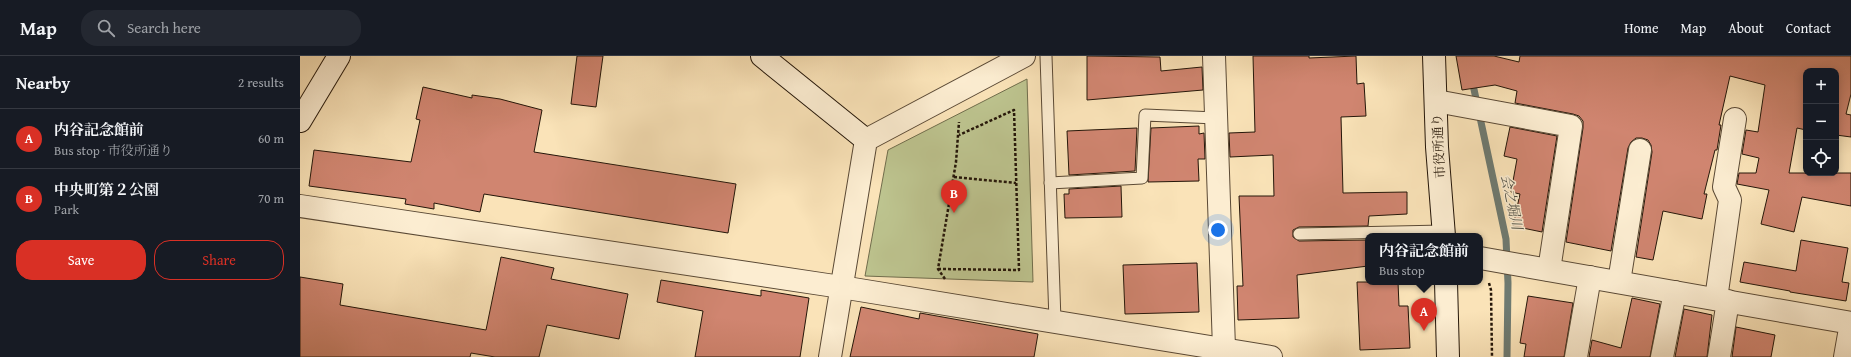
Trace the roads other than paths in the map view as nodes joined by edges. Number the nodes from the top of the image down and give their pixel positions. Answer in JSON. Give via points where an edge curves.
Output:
{"nodes":[{"id":1,"x":339,"y":56,"type":"edge"},
{"id":2,"x":762,"y":56,"type":"edge"},
{"id":3,"x":1024,"y":56,"type":"edge"},
{"id":4,"x":1046,"y":56,"type":"edge"},
{"id":5,"x":1214,"y":56,"type":"edge"},
{"id":6,"x":1434,"y":56,"type":"edge"},
{"id":7,"x":1436,"y":101,"type":"junction"},
{"id":8,"x":1216,"y":118,"type":"junction"},
{"id":9,"x":1735,"y":119,"type":"dead end"},
{"id":10,"x":300,"y":121,"type":"edge"},
{"id":11,"x":866,"y":140,"type":"junction"},
{"id":12,"x":1640,"y":150,"type":"dead end"},
{"id":13,"x":1050,"y":183,"type":"junction"},
{"id":14,"x":300,"y":206,"type":"edge"},
{"id":15,"x":1444,"y":233,"type":"edge"},
{"id":16,"x":1299,"y":234,"type":"dead end"},
{"id":17,"x":1365,"y":234,"type":"edge"},
{"id":18,"x":1488,"y":265,"type":"edge"},
{"id":19,"x":1549,"y":270,"type":"junction"},
{"id":20,"x":1590,"y":277,"type":"junction"},
{"id":21,"x":1619,"y":282,"type":"junction"},
{"id":22,"x":1446,"y":285,"type":"edge"},
{"id":23,"x":841,"y":287,"type":"junction"},
{"id":24,"x":1675,"y":292,"type":"junction"},
{"id":25,"x":1722,"y":300,"type":"junction"},
{"id":26,"x":1055,"y":321,"type":"junction"},
{"id":27,"x":1224,"y":348,"type":"junction"},
{"id":28,"x":1196,"y":351,"type":"edge"},
{"id":29,"x":830,"y":357,"type":"edge"},
{"id":30,"x":1271,"y":357,"type":"edge"},
{"id":31,"x":1448,"y":357,"type":"edge"},
{"id":32,"x":1576,"y":357,"type":"edge"},
{"id":33,"x":1662,"y":357,"type":"edge"},
{"id":34,"x":1719,"y":357,"type":"edge"},
{"id":35,"x":1845,"y":357,"type":"edge"}],
"edges":[{"from":1,"to":10,"type":"street"},
{"from":2,"to":11,"type":"street"},
{"from":3,"to":11,"type":"street"},
{"from":4,"to":13,"type":"lane"},
{"from":5,"to":8,"type":"street"},
{"from":6,"to":7,"type":"street","name":"市役所通り"},
{"from":7,"to":15,"type":"street","name":"市役所通り"},
{"from":7,"to":19,"type":"street","via":[[1571,126]]},
{"from":8,"to":13,"type":"lane","via":[[1145,115],[1142,178]]},
{"from":8,"to":27,"type":"street"},
{"from":9,"to":25,"type":"street","via":[[1724,187],[1730,200]]},
{"from":11,"to":23,"type":"street"},
{"from":12,"to":21,"type":"street"},
{"from":13,"to":26,"type":"lane"},
{"from":14,"to":23,"type":"street"},
{"from":16,"to":17,"type":"lane"},
{"from":18,"to":19,"type":"street","via":[[1519,265]]},
{"from":19,"to":20,"type":"street"},
{"from":20,"to":21,"type":"street"},
{"from":20,"to":32,"type":"street"},
{"from":21,"to":24,"type":"street"},
{"from":22,"to":31,"type":"street"},
{"from":23,"to":26,"type":"street"},
{"from":23,"to":29,"type":"street"},
{"from":24,"to":25,"type":"street"},
{"from":24,"to":33,"type":"street"},
{"from":25,"to":34,"type":"street"},
{"from":25,"to":35,"type":"street","via":[[1851,323]]},
{"from":26,"to":28,"type":"street"},
{"from":27,"to":28,"type":"street"},
{"from":27,"to":30,"type":"street"}]}
